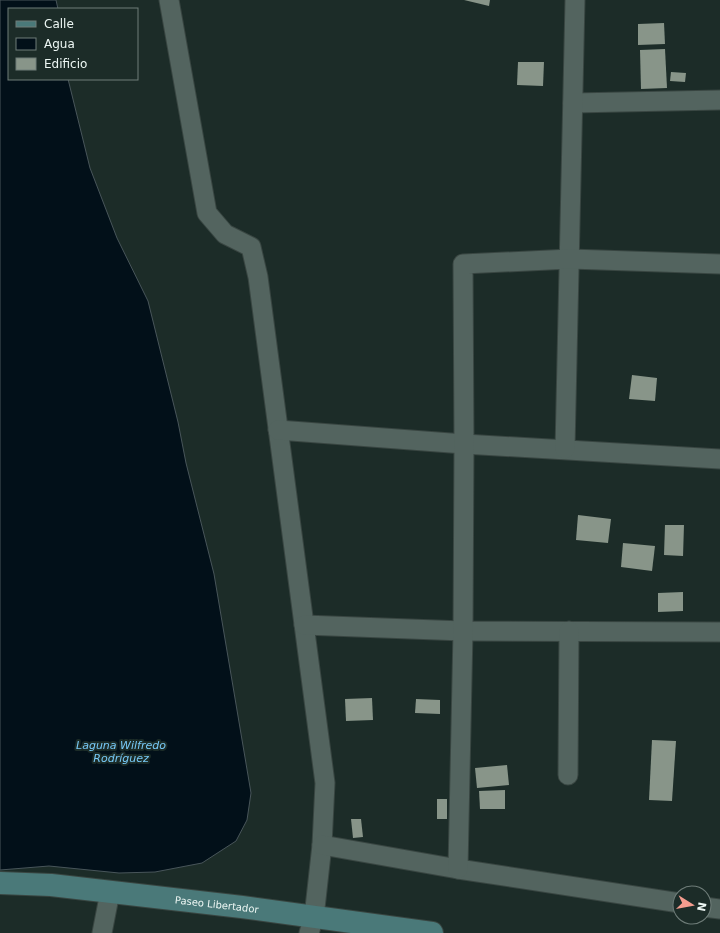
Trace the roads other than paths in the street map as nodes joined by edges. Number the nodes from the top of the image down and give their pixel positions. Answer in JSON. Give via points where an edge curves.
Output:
{"nodes":[{"id":1,"x":169,"y":0,"type":"edge"},
{"id":2,"x":575,"y":0,"type":"edge"},
{"id":3,"x":720,"y":100,"type":"edge"},
{"id":4,"x":573,"y":103,"type":"junction"},
{"id":5,"x":570,"y":259,"type":"junction"},
{"id":6,"x":720,"y":264,"type":"edge"},
{"id":7,"x":278,"y":430,"type":"junction"},
{"id":8,"x":464,"y":444,"type":"junction"},
{"id":9,"x":565,"y":449,"type":"junction"},
{"id":10,"x":720,"y":459,"type":"edge"},
{"id":11,"x":304,"y":625,"type":"junction"},
{"id":12,"x":463,"y":631,"type":"junction"},
{"id":13,"x":569,"y":631,"type":"junction"},
{"id":14,"x":720,"y":632,"type":"edge"},
{"id":15,"x":568,"y":775,"type":"dead end"},
{"id":16,"x":322,"y":845,"type":"junction"},
{"id":17,"x":458,"y":869,"type":"junction"},
{"id":18,"x":0,"y":883,"type":"edge"},
{"id":19,"x":110,"y":892,"type":"junction"},
{"id":20,"x":672,"y":902,"type":"edge"},
{"id":21,"x":311,"y":925,"type":"edge"},
{"id":22,"x":102,"y":933,"type":"edge"},
{"id":23,"x":432,"y":933,"type":"edge"}],
"edges":[{"from":1,"to":7,"type":"street","via":[[207,213],[225,234],[251,247],[258,277]]},
{"from":2,"to":4,"type":"street"},
{"from":3,"to":4,"type":"street"},
{"from":4,"to":5,"type":"street"},
{"from":5,"to":6,"type":"street"},
{"from":5,"to":8,"type":"street","via":[[463,264]]},
{"from":5,"to":9,"type":"street"},
{"from":7,"to":8,"type":"street"},
{"from":7,"to":11,"type":"street"},
{"from":8,"to":9,"type":"street"},
{"from":8,"to":12,"type":"street"},
{"from":9,"to":10,"type":"street"},
{"from":11,"to":12,"type":"street"},
{"from":11,"to":16,"type":"street","via":[[325,783]]},
{"from":12,"to":13,"type":"street"},
{"from":12,"to":17,"type":"street"},
{"from":13,"to":14,"type":"street"},
{"from":13,"to":15,"type":"street"},
{"from":16,"to":17,"type":"street"},
{"from":16,"to":21,"type":"street"},
{"from":17,"to":20,"type":"street"},
{"from":18,"to":19,"type":"main road","name":"Paseo Libertador","via":[[51,885]]},
{"from":19,"to":21,"type":"main road","name":"Paseo Libertador"},
{"from":19,"to":22,"type":"street"},
{"from":21,"to":23,"type":"main road","name":"Paseo Libertador"}]}
